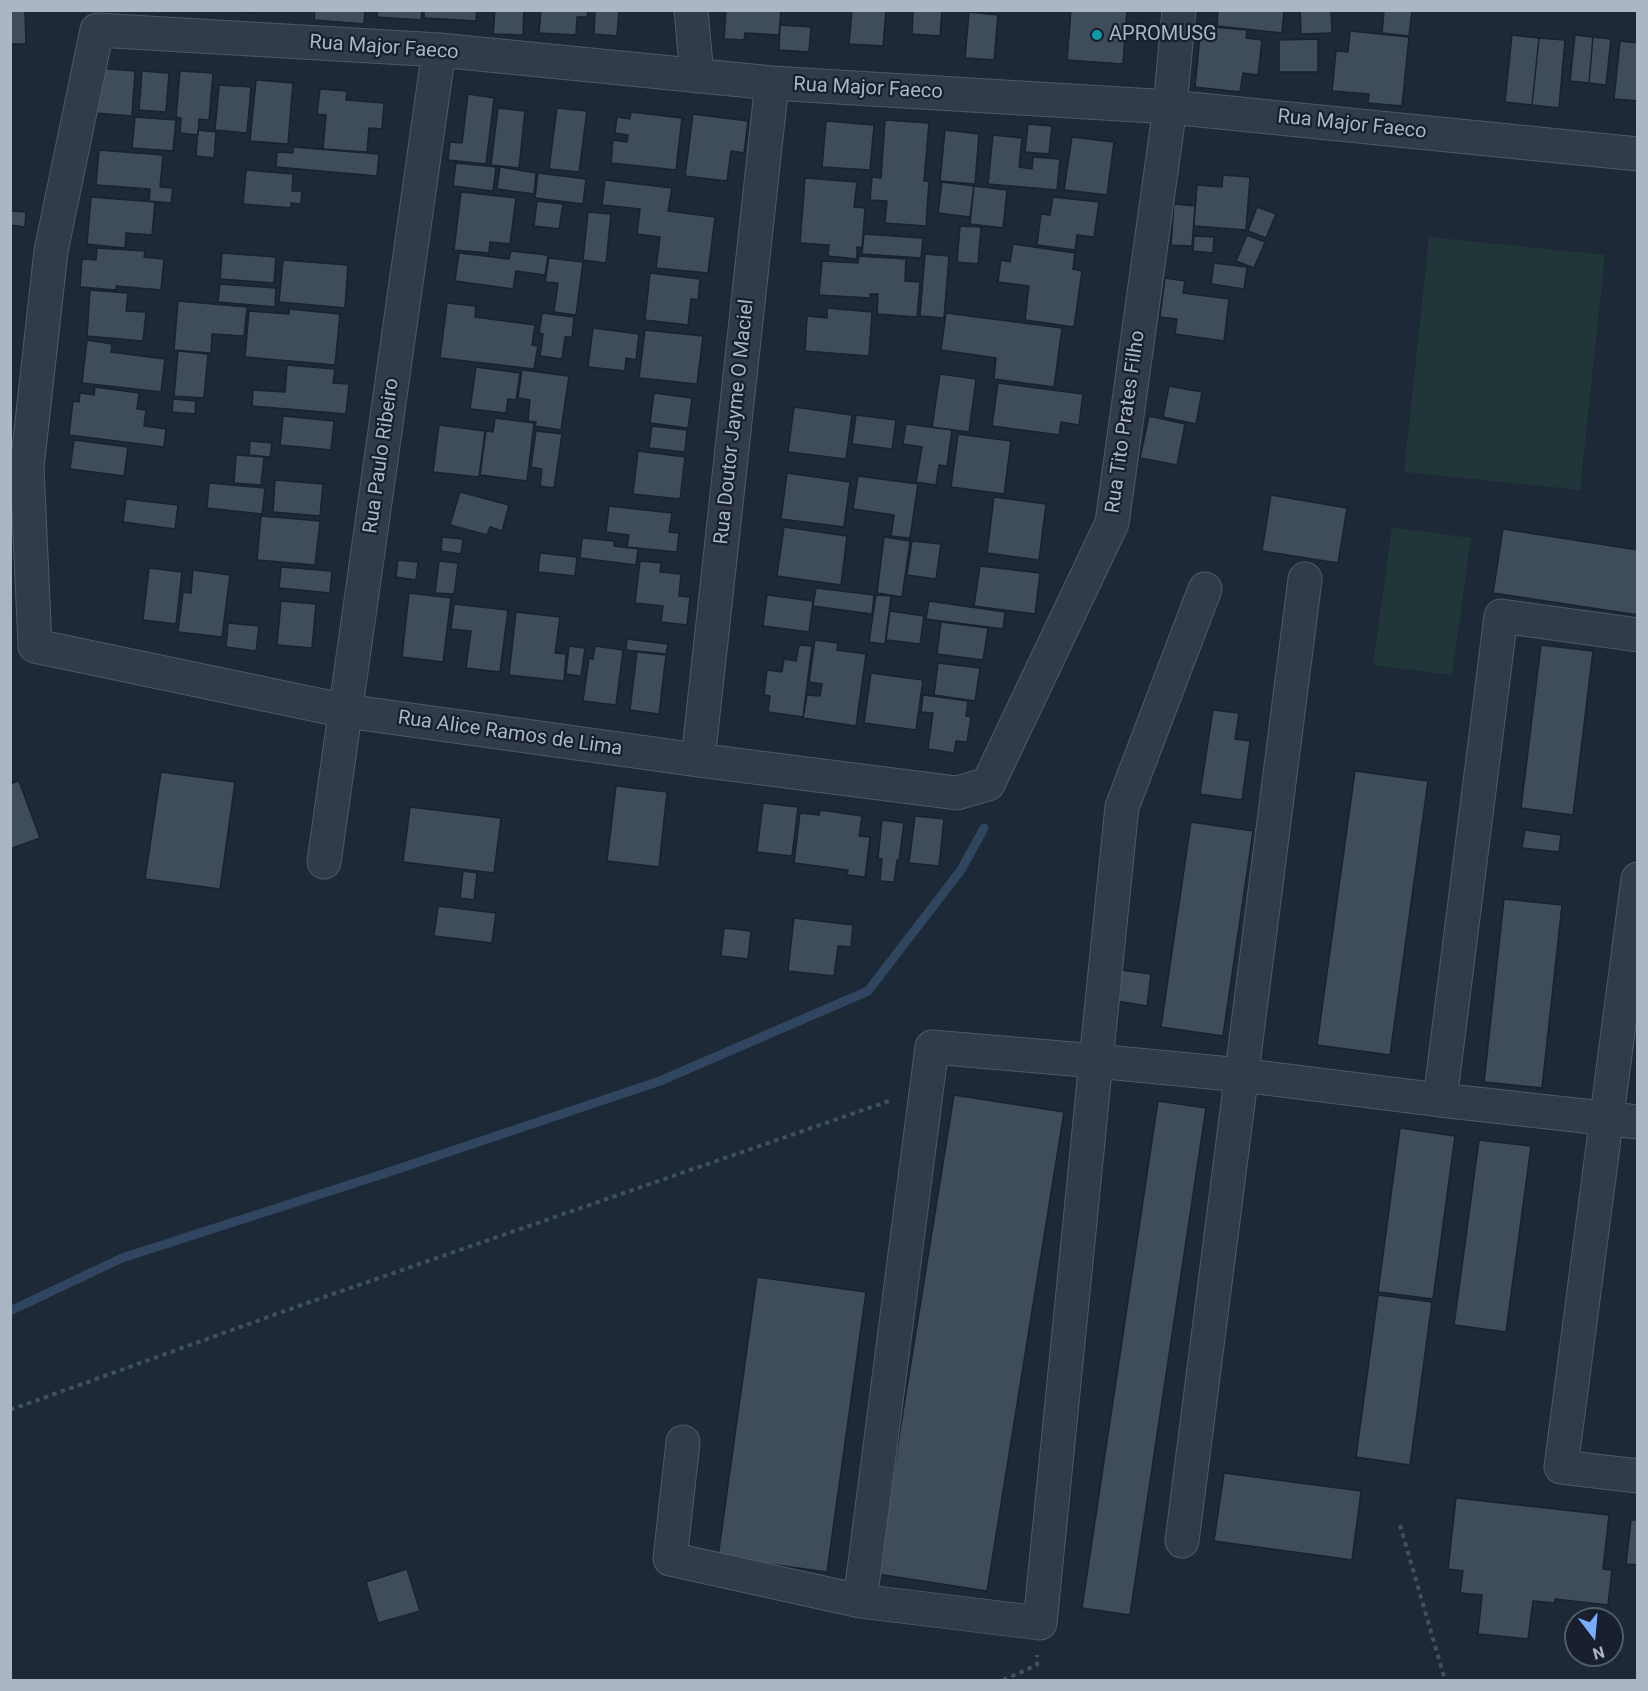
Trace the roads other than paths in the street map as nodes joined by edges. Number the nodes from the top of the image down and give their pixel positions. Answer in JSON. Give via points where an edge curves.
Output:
{"nodes":[{"id":1,"x":691,"y":10,"type":"edge"},
{"id":2,"x":1179,"y":10,"type":"edge"},
{"id":3,"x":439,"y":50,"type":"junction"},
{"id":4,"x":697,"y":76,"type":"junction"},
{"id":5,"x":772,"y":83,"type":"junction"},
{"id":6,"x":1170,"y":106,"type":"junction"},
{"id":7,"x":1638,"y":154,"type":"edge"},
{"id":8,"x":1305,"y":579,"type":"dead end"},
{"id":9,"x":1205,"y":589,"type":"dead end"},
{"id":10,"x":1638,"y":635,"type":"edge"},
{"id":11,"x":35,"y":646,"type":"joint"},
{"id":12,"x":346,"y":711,"type":"junction"},
{"id":13,"x":698,"y":760,"type":"junction"},
{"id":14,"x":988,"y":784,"type":"joint"},
{"id":15,"x":324,"y":862,"type":"dead end"},
{"id":16,"x":1638,"y":879,"type":"edge"},
{"id":17,"x":1096,"y":1061,"type":"junction"},
{"id":18,"x":1241,"y":1075,"type":"junction"},
{"id":19,"x":1440,"y":1100,"type":"junction"},
{"id":20,"x":1622,"y":1121,"type":"edge"},
{"id":21,"x":683,"y":1442,"type":"dead end"},
{"id":22,"x":1638,"y":1476,"type":"edge"},
{"id":23,"x":1182,"y":1541,"type":"dead end"},
{"id":24,"x":860,"y":1601,"type":"junction"}],
"edges":[{"from":1,"to":4,"type":"street"},
{"from":2,"to":6,"type":"street","name":"Rua Tito Prates Filho"},
{"from":3,"to":4,"type":"street","name":"Rua Major Faeco"},
{"from":3,"to":11,"type":"street","name":"Rua Major Faeco","via":[[97,30],[51,250],[27,467]]},
{"from":3,"to":12,"type":"street","name":"Rua Paulo Ribeiro"},
{"from":4,"to":5,"type":"street","name":"Rua Major Faeco"},
{"from":5,"to":6,"type":"street","name":"Rua Major Faeco"},
{"from":5,"to":13,"type":"street","name":"Rua Doutor Jayme O Maciel"},
{"from":6,"to":7,"type":"street","name":"Rua Major Faeco"},
{"from":6,"to":14,"type":"street","name":"Rua Tito Prates Filho","via":[[1112,523]]},
{"from":8,"to":18,"type":"street"},
{"from":9,"to":17,"type":"street","via":[[1122,807]]},
{"from":10,"to":19,"type":"street","via":[[1501,616]]},
{"from":11,"to":12,"type":"street","name":"Rua Alice Ramos de Lima"},
{"from":12,"to":13,"type":"street","name":"Rua Alice Ramos de Lima"},
{"from":12,"to":15,"type":"street","name":"Rua Paulo Ribeiro"},
{"from":13,"to":14,"type":"street","name":"Rua Alice Ramos de Lima","via":[[957,793]]},
{"from":16,"to":20,"type":"street"},
{"from":17,"to":18,"type":"street"},
{"from":17,"to":24,"type":"street","via":[[932,1047]]},
{"from":17,"to":24,"type":"street","via":[[1040,1623]]},
{"from":18,"to":19,"type":"street"},
{"from":18,"to":23,"type":"street"},
{"from":19,"to":20,"type":"street"},
{"from":20,"to":22,"type":"street","via":[[1561,1467]]},
{"from":21,"to":24,"type":"street","via":[[670,1559]]}]}
